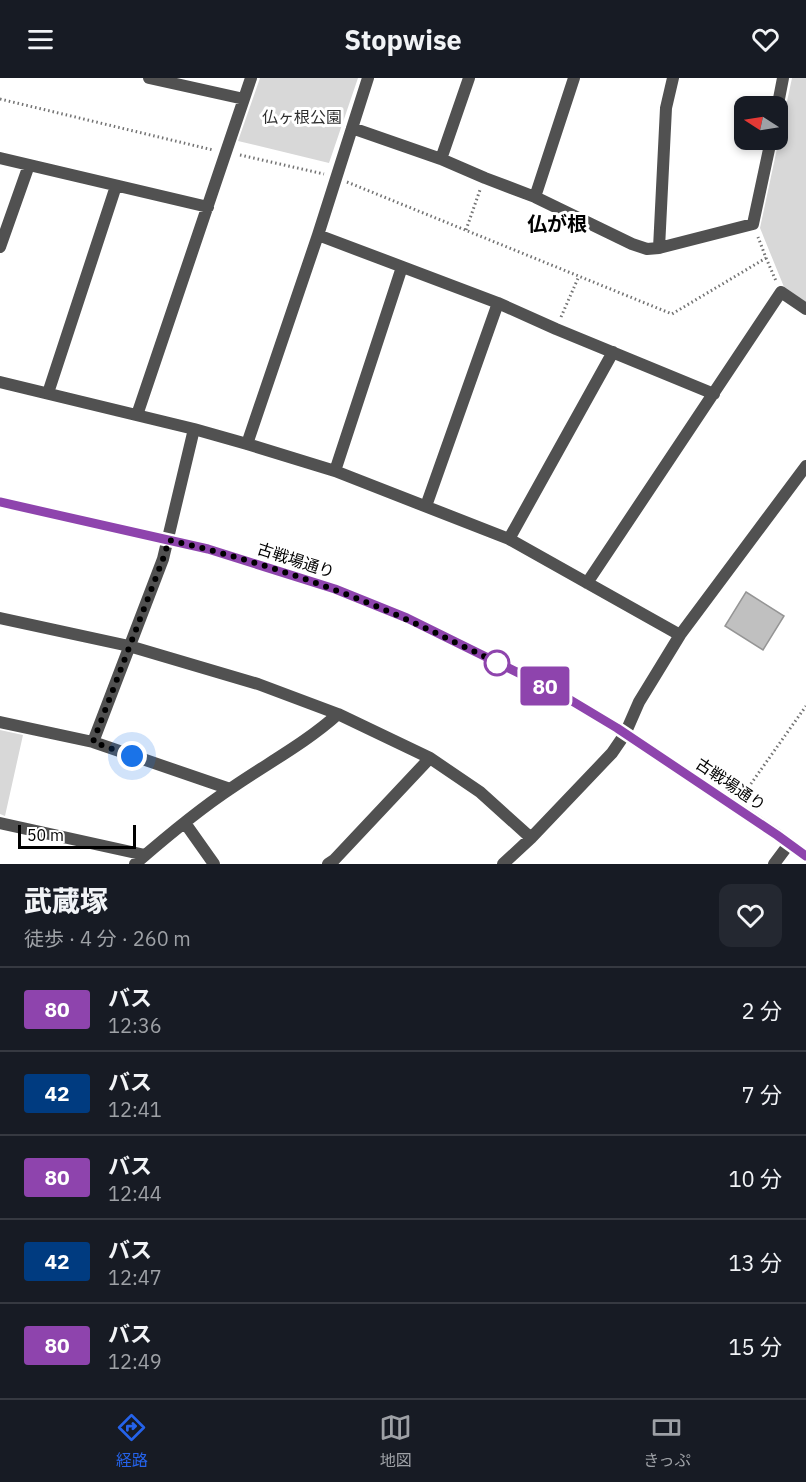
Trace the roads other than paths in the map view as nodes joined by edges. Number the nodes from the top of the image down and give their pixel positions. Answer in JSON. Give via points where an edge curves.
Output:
{"nodes":[{"id":1,"x":152,"y":78,"type":"edge"},
{"id":2,"x":251,"y":78,"type":"edge"},
{"id":3,"x":368,"y":78,"type":"edge"},
{"id":4,"x":469,"y":78,"type":"edge"},
{"id":5,"x":574,"y":78,"type":"edge"},
{"id":6,"x":673,"y":78,"type":"edge"},
{"id":7,"x":783,"y":78,"type":"edge"},
{"id":8,"x":780,"y":96,"type":"edge"},
{"id":9,"x":244,"y":99,"type":"junction"},
{"id":10,"x":352,"y":128,"type":"junction"},
{"id":11,"x":769,"y":150,"type":"edge"},
{"id":12,"x":0,"y":158,"type":"edge"},
{"id":13,"x":441,"y":159,"type":"junction"},
{"id":14,"x":28,"y":165,"type":"junction"},
{"id":15,"x":116,"y":186,"type":"junction"},
{"id":16,"x":535,"y":197,"type":"junction"},
{"id":17,"x":208,"y":207,"type":"junction"},
{"id":18,"x":318,"y":235,"type":"junction"},
{"id":19,"x":0,"y":247,"type":"edge"},
{"id":20,"x":659,"y":248,"type":"junction"},
{"id":21,"x":402,"y":267,"type":"junction"},
{"id":22,"x":498,"y":303,"type":"junction"},
{"id":23,"x":806,"y":309,"type":"edge"},
{"id":24,"x":613,"y":352,"type":"junction"},
{"id":25,"x":0,"y":382,"type":"edge"},
{"id":26,"x":48,"y":393,"type":"junction"},
{"id":27,"x":714,"y":394,"type":"junction"},
{"id":28,"x":137,"y":415,"type":"junction"},
{"id":29,"x":194,"y":429,"type":"junction"},
{"id":30,"x":247,"y":444,"type":"junction"},
{"id":31,"x":806,"y":466,"type":"edge"},
{"id":32,"x":335,"y":471,"type":"junction"},
{"id":33,"x":0,"y":502,"type":"edge"},
{"id":34,"x":426,"y":506,"type":"junction"},
{"id":35,"x":509,"y":539,"type":"junction"},
{"id":36,"x":169,"y":540,"type":"junction"},
{"id":37,"x":587,"y":583,"type":"junction"},
{"id":38,"x":0,"y":618,"type":"edge"},
{"id":39,"x":680,"y":635,"type":"junction"},
{"id":40,"x":129,"y":646,"type":"junction"},
{"id":41,"x":338,"y":714,"type":"junction"},
{"id":42,"x":0,"y":722,"type":"edge"},
{"id":43,"x":625,"y":734,"type":"junction"},
{"id":44,"x":93,"y":742,"type":"junction"},
{"id":45,"x":430,"y":758,"type":"junction"},
{"id":46,"x":230,"y":789,"type":"junction"},
{"id":47,"x":0,"y":823,"type":"edge"},
{"id":48,"x":185,"y":823,"type":"junction"},
{"id":49,"x":531,"y":838,"type":"junction"},
{"id":50,"x":789,"y":844,"type":"junction"},
{"id":51,"x":145,"y":855,"type":"junction"},
{"id":52,"x":806,"y":856,"type":"edge"},
{"id":53,"x":135,"y":864,"type":"edge"},
{"id":54,"x":214,"y":864,"type":"edge"},
{"id":55,"x":328,"y":864,"type":"edge"},
{"id":56,"x":504,"y":864,"type":"edge"},
{"id":57,"x":774,"y":864,"type":"edge"}],
"edges":[{"from":1,"to":9,"type":"street"},
{"from":2,"to":9,"type":"street"},
{"from":3,"to":10,"type":"street"},
{"from":4,"to":13,"type":"street"},
{"from":5,"to":16,"type":"street"},
{"from":6,"to":20,"type":"street","via":[[666,108]]},
{"from":7,"to":8,"type":"street"},
{"from":9,"to":17,"type":"street"},
{"from":10,"to":13,"type":"street"},
{"from":10,"to":18,"type":"street"},
{"from":11,"to":20,"type":"street","via":[[753,224]]},
{"from":12,"to":14,"type":"street"},
{"from":13,"to":16,"type":"street"},
{"from":14,"to":15,"type":"street"},
{"from":14,"to":19,"type":"street"},
{"from":15,"to":17,"type":"street"},
{"from":15,"to":26,"type":"street"},
{"from":16,"to":20,"type":"street","via":[[632,244]]},
{"from":17,"to":28,"type":"street"},
{"from":18,"to":21,"type":"street"},
{"from":18,"to":30,"type":"street"},
{"from":21,"to":22,"type":"street"},
{"from":21,"to":32,"type":"street"},
{"from":22,"to":24,"type":"street"},
{"from":22,"to":34,"type":"street"},
{"from":23,"to":27,"type":"street","via":[[781,292]]},
{"from":24,"to":27,"type":"street"},
{"from":24,"to":35,"type":"street"},
{"from":25,"to":26,"type":"street"},
{"from":26,"to":28,"type":"street"},
{"from":27,"to":37,"type":"street"},
{"from":28,"to":29,"type":"street"},
{"from":29,"to":30,"type":"street"},
{"from":29,"to":36,"type":"street"},
{"from":30,"to":32,"type":"street"},
{"from":31,"to":39,"type":"street"},
{"from":32,"to":34,"type":"street"},
{"from":33,"to":36,"type":"street","name":"古戦場通り"},
{"from":34,"to":35,"type":"street"},
{"from":35,"to":37,"type":"street"},
{"from":36,"to":40,"type":"street"},
{"from":36,"to":43,"type":"street","name":"古戦場通り","via":[[335,589],[407,618],[557,692]]},
{"from":37,"to":39,"type":"street"},
{"from":38,"to":40,"type":"street"},
{"from":39,"to":43,"type":"street","via":[[639,702]]},
{"from":40,"to":41,"type":"street","via":[[258,684]]},
{"from":40,"to":44,"type":"street"},
{"from":41,"to":45,"type":"street"},
{"from":41,"to":46,"type":"street","via":[[322,729]]},
{"from":42,"to":44,"type":"street"},
{"from":43,"to":49,"type":"street","via":[[612,753]]},
{"from":43,"to":50,"type":"street","name":"古戦場通り"},
{"from":44,"to":46,"type":"street"},
{"from":45,"to":49,"type":"street","via":[[480,792]]},
{"from":45,"to":55,"type":"street"},
{"from":46,"to":48,"type":"street"},
{"from":47,"to":51,"type":"street"},
{"from":48,"to":51,"type":"street"},
{"from":48,"to":54,"type":"street"},
{"from":49,"to":56,"type":"street"},
{"from":50,"to":52,"type":"street","name":"古戦場通り"},
{"from":50,"to":57,"type":"street"},
{"from":51,"to":53,"type":"street"}]}
